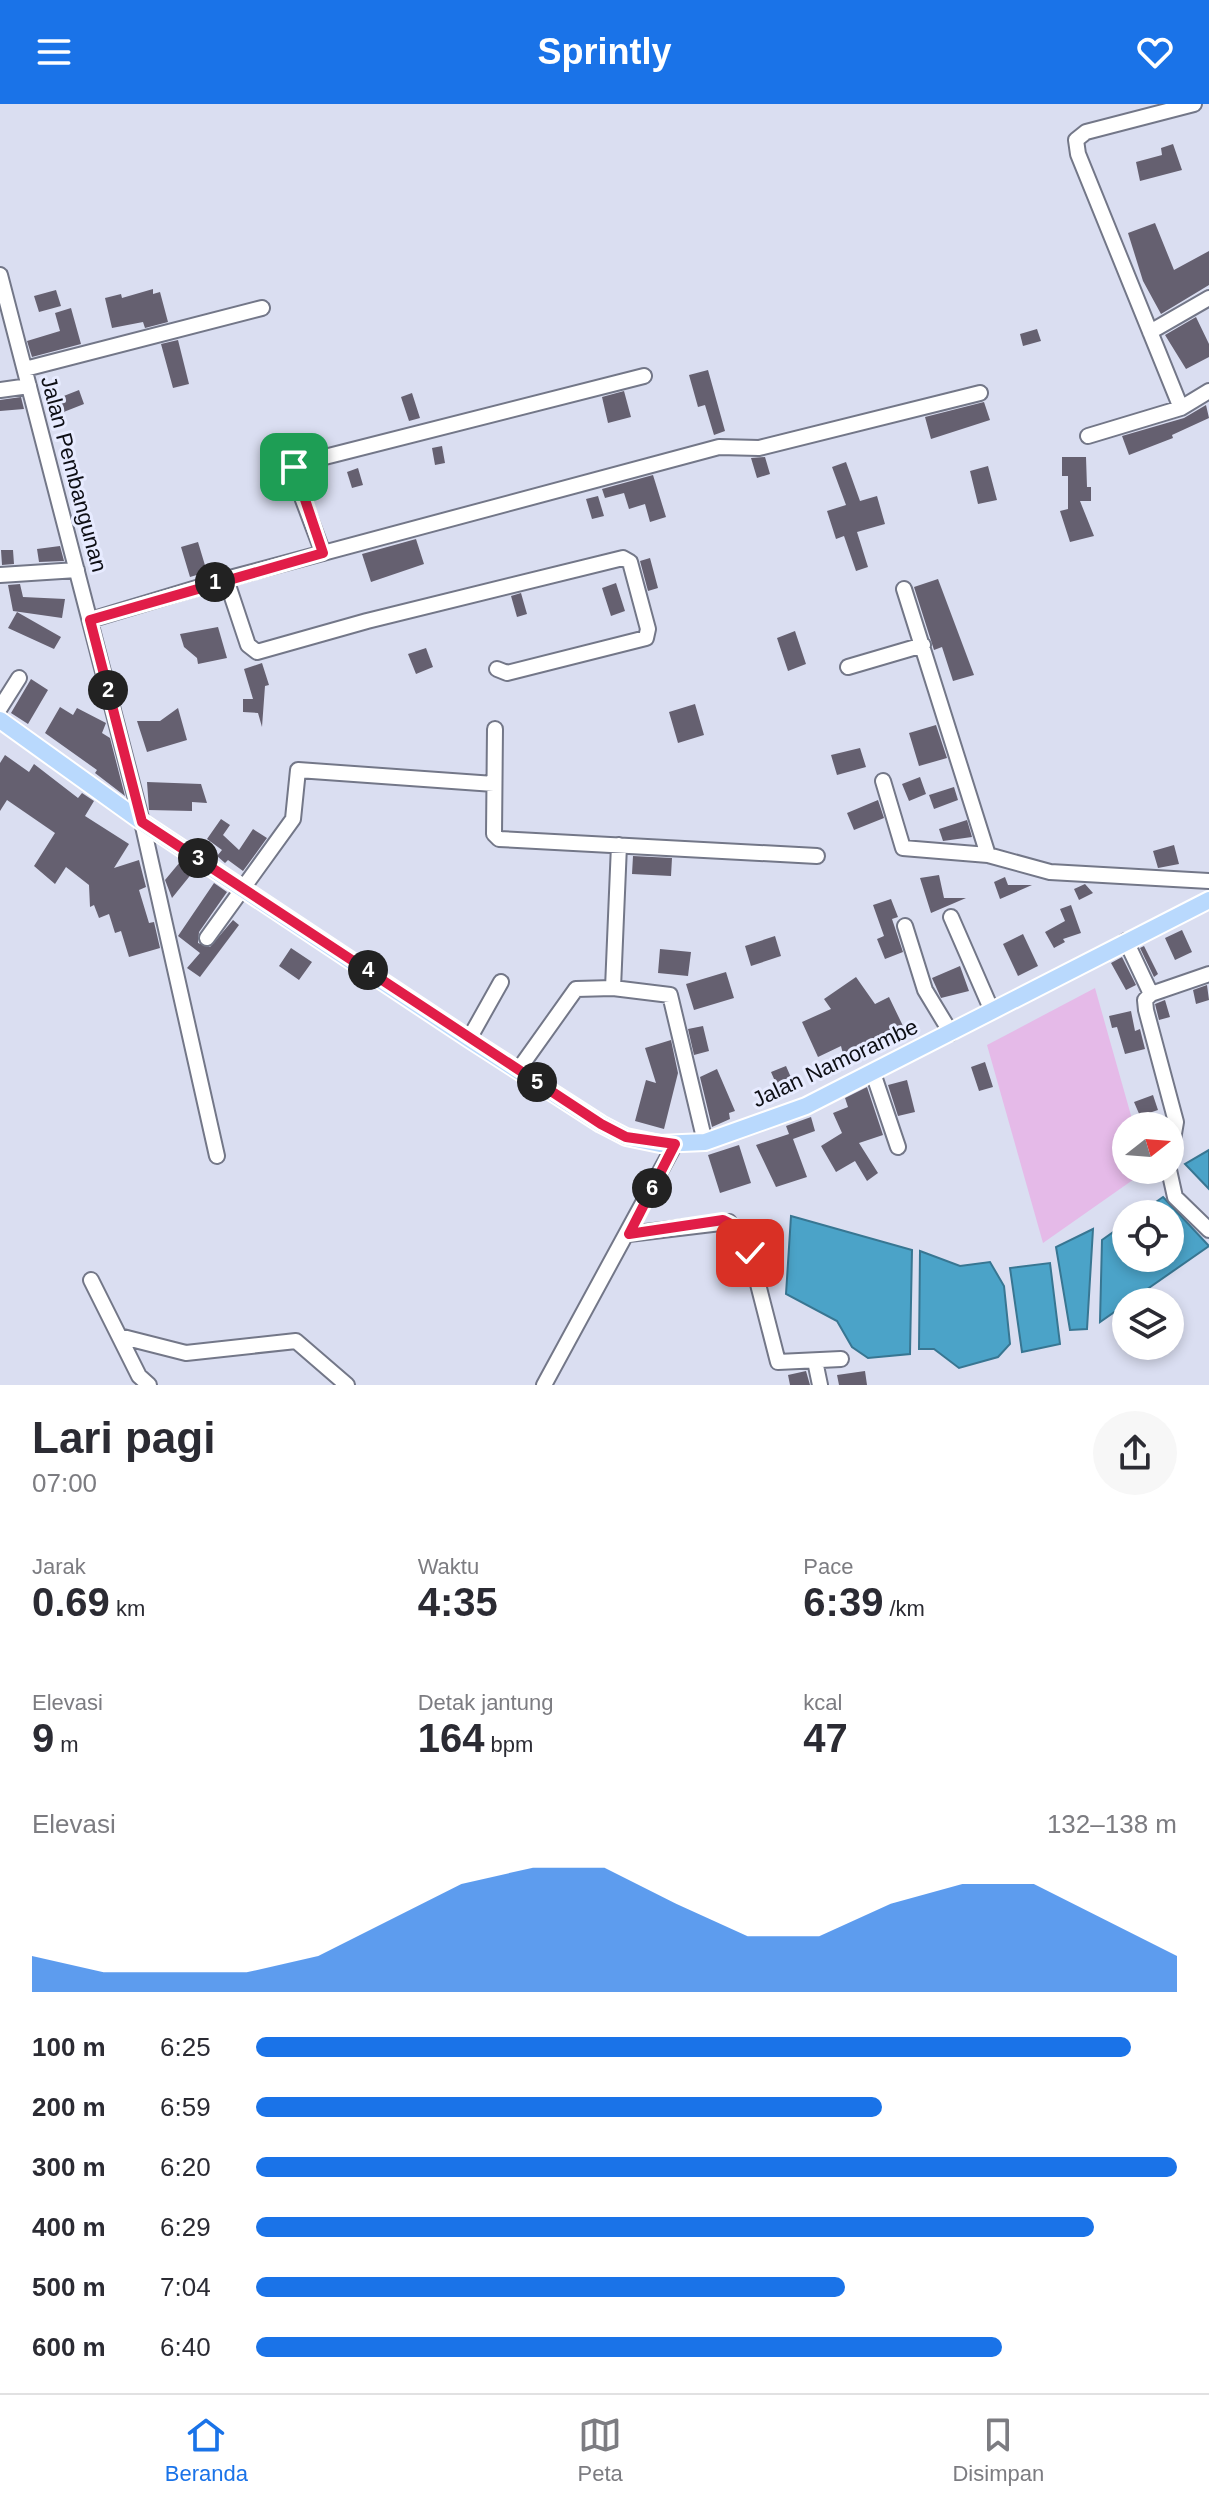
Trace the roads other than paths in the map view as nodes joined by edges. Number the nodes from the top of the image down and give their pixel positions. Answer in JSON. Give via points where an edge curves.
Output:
{"nodes":[{"id":1,"x":1194,"y":104,"type":"edge"},
{"id":2,"x":0,"y":275,"type":"edge"},
{"id":3,"x":1209,"y":298,"type":"edge"},
{"id":4,"x":262,"y":308,"type":"dead end"},
{"id":5,"x":1150,"y":332,"type":"junction"},
{"id":6,"x":25,"y":369,"type":"junction"},
{"id":7,"x":644,"y":376,"type":"dead end"},
{"id":8,"x":29,"y":386,"type":"junction"},
{"id":9,"x":0,"y":390,"type":"edge"},
{"id":10,"x":1209,"y":391,"type":"edge"},
{"id":11,"x":980,"y":393,"type":"dead end"},
{"id":12,"x":1181,"y":408,"type":"junction"},
{"id":13,"x":1088,"y":436,"type":"dead end"},
{"id":14,"x":323,"y":553,"type":"junction"},
{"id":15,"x":77,"y":570,"type":"junction"},
{"id":16,"x":0,"y":575,"type":"edge"},
{"id":17,"x":226,"y":579,"type":"junction"},
{"id":18,"x":904,"y":589,"type":"dead end"},
{"id":19,"x":90,"y":620,"type":"junction"},
{"id":20,"x":923,"y":645,"type":"junction"},
{"id":21,"x":848,"y":667,"type":"dead end"},
{"id":22,"x":497,"y":669,"type":"dead end"},
{"id":23,"x":19,"y":678,"type":"dead end"},
{"id":24,"x":0,"y":708,"type":"edge"},
{"id":25,"x":0,"y":720,"type":"edge"},
{"id":26,"x":495,"y":729,"type":"dead end"},
{"id":27,"x":883,"y":781,"type":"dead end"},
{"id":28,"x":494,"y":784,"type":"junction"},
{"id":29,"x":142,"y":822,"type":"junction"},
{"id":30,"x":619,"y":845,"type":"junction"},
{"id":31,"x":988,"y":855,"type":"junction"},
{"id":32,"x":817,"y":856,"type":"dead end"},
{"id":33,"x":1209,"y":881,"type":"edge"},
{"id":34,"x":245,"y":888,"type":"junction"},
{"id":35,"x":1209,"y":900,"type":"edge"},
{"id":36,"x":951,"y":917,"type":"dead end"},
{"id":37,"x":905,"y":926,"type":"dead end"},
{"id":38,"x":207,"y":938,"type":"dead end"},
{"id":39,"x":1126,"y":941,"type":"junction"},
{"id":40,"x":1209,"y":974,"type":"edge"},
{"id":41,"x":501,"y":982,"type":"dead end"},
{"id":42,"x":613,"y":988,"type":"junction"},
{"id":43,"x":1151,"y":994,"type":"junction"},
{"id":44,"x":992,"y":1011,"type":"junction"},
{"id":45,"x":951,"y":1033,"type":"junction"},
{"id":46,"x":469,"y":1039,"type":"junction"},
{"id":47,"x":519,"y":1069,"type":"junction"},
{"id":48,"x":873,"y":1073,"type":"junction"},
{"id":49,"x":1173,"y":1112,"type":"edge"},
{"id":50,"x":705,"y":1142,"type":"junction"},
{"id":51,"x":675,"y":1144,"type":"junction"},
{"id":52,"x":898,"y":1147,"type":"dead end"},
{"id":53,"x":217,"y":1156,"type":"dead end"},
{"id":54,"x":1172,"y":1184,"type":"edge"},
{"id":55,"x":1209,"y":1230,"type":"edge"},
{"id":56,"x":629,"y":1234,"type":"junction"},
{"id":57,"x":91,"y":1280,"type":"dead end"},
{"id":58,"x":119,"y":1336,"type":"junction"},
{"id":59,"x":841,"y":1359,"type":"dead end"},
{"id":60,"x":815,"y":1361,"type":"junction"},
{"id":61,"x":143,"y":1382,"type":"edge"},
{"id":62,"x":347,"y":1385,"type":"edge"},
{"id":63,"x":544,"y":1385,"type":"edge"},
{"id":64,"x":820,"y":1385,"type":"edge"}],
"edges":[{"from":1,"to":5,"type":"street","via":[[1086,132],[1076,140]]},
{"from":2,"to":6,"type":"street","name":"Jalan Pembangunan"},
{"from":3,"to":5,"type":"street"},
{"from":4,"to":6,"type":"street"},
{"from":5,"to":12,"type":"street"},
{"from":6,"to":8,"type":"street","name":"Jalan Pembangunan"},
{"from":7,"to":14,"type":"street","via":[[301,463],[294,467],[294,476]]},
{"from":8,"to":9,"type":"street"},
{"from":8,"to":15,"type":"street","name":"Jalan Pembangunan"},
{"from":10,"to":12,"type":"street"},
{"from":11,"to":14,"type":"street","via":[[759,448],[719,447]]},
{"from":12,"to":13,"type":"street"},
{"from":14,"to":17,"type":"street"},
{"from":15,"to":16,"type":"street"},
{"from":15,"to":19,"type":"street","name":"Jalan Pembangunan"},
{"from":17,"to":19,"type":"street"},
{"from":17,"to":22,"type":"street","via":[[248,645],[257,652],[490,590],[623,558],[630,562],[646,638],[507,673]]},
{"from":18,"to":20,"type":"street"},
{"from":19,"to":29,"type":"street","name":"Jalan Pembangunan"},
{"from":20,"to":21,"type":"street"},
{"from":20,"to":31,"type":"street"},
{"from":23,"to":24,"type":"street"},
{"from":25,"to":29,"type":"main road","name":"Jalan Namorambe"},
{"from":26,"to":28,"type":"street"},
{"from":27,"to":31,"type":"street","via":[[903,848]]},
{"from":28,"to":30,"type":"street","via":[[494,834],[499,839]]},
{"from":28,"to":34,"type":"street","via":[[298,770],[293,819]]},
{"from":29,"to":34,"type":"main road","name":"Jalan Namorambe"},
{"from":29,"to":53,"type":"street","name":"Jalan Pembangunan"},
{"from":30,"to":32,"type":"street"},
{"from":30,"to":42,"type":"street"},
{"from":31,"to":33,"type":"street","via":[[1050,872]]},
{"from":34,"to":38,"type":"street"},
{"from":34,"to":46,"type":"main road","name":"Jalan Namorambe"},
{"from":35,"to":39,"type":"main road","name":"Jalan Namorambe"},
{"from":36,"to":44,"type":"street"},
{"from":37,"to":45,"type":"street","via":[[925,990]]},
{"from":39,"to":43,"type":"street"},
{"from":39,"to":44,"type":"main road","name":"Jalan Namorambe"},
{"from":40,"to":43,"type":"street"},
{"from":41,"to":46,"type":"street"},
{"from":42,"to":47,"type":"street","via":[[572,992]]},
{"from":42,"to":50,"type":"street","via":[[672,997]]},
{"from":43,"to":49,"type":"street","via":[[1146,1010]]},
{"from":44,"to":45,"type":"main road","name":"Jalan Namorambe"},
{"from":45,"to":48,"type":"main road","name":"Jalan Namorambe"},
{"from":46,"to":47,"type":"main road","name":"Jalan Namorambe"},
{"from":47,"to":51,"type":"main road","name":"Jalan Namorambe","via":[[626,1137]]},
{"from":48,"to":50,"type":"main road","name":"Jalan Namorambe","via":[[798,1109]]},
{"from":48,"to":52,"type":"street"},
{"from":50,"to":51,"type":"main road","name":"Jalan Namorambe"},
{"from":51,"to":56,"type":"street"},
{"from":54,"to":55,"type":"street","via":[[1175,1197]]},
{"from":56,"to":60,"type":"street","via":[[729,1222],[750,1253],[778,1362]]},
{"from":56,"to":63,"type":"street"},
{"from":57,"to":58,"type":"street"},
{"from":58,"to":61,"type":"street"},
{"from":58,"to":62,"type":"street","via":[[186,1353],[296,1341]]},
{"from":59,"to":60,"type":"street"},
{"from":60,"to":64,"type":"street"}]}
